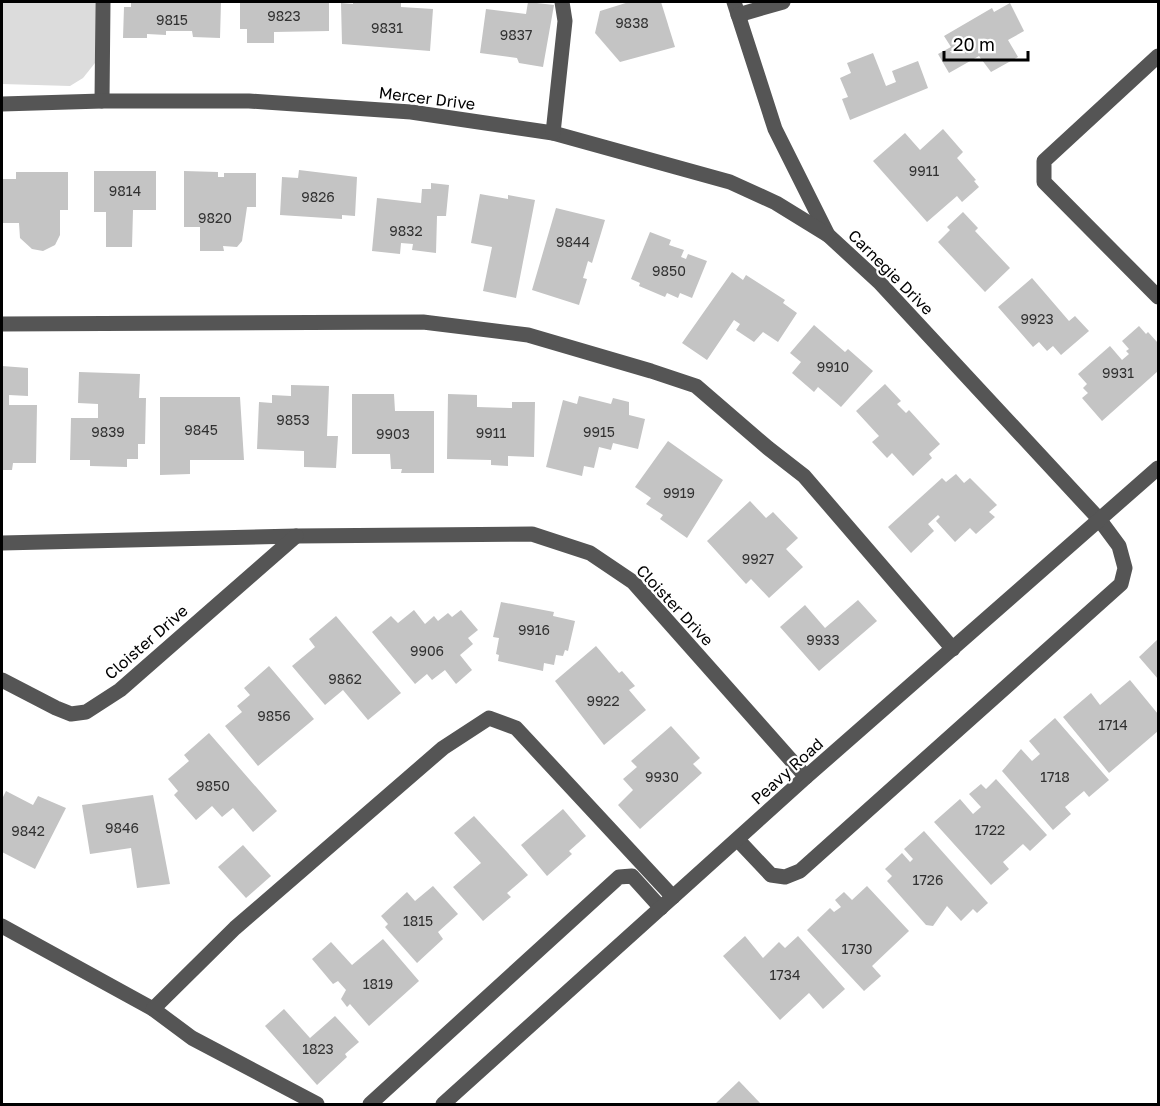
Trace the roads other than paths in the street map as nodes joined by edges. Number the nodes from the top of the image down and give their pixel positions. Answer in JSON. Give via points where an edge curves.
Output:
{"nodes":[{"id":1,"x":103,"y":2,"type":"edge"},
{"id":2,"x":562,"y":2,"type":"edge"},
{"id":3,"x":783,"y":2,"type":"edge"},
{"id":4,"x":736,"y":8,"type":"edge"},
{"id":5,"x":1158,"y":56,"type":"edge"},
{"id":6,"x":102,"y":101,"type":"junction"},
{"id":7,"x":2,"y":104,"type":"edge"},
{"id":8,"x":553,"y":133,"type":"junction"},
{"id":9,"x":828,"y":235,"type":"junction"},
{"id":10,"x":1158,"y":297,"type":"edge"},
{"id":11,"x":2,"y":324,"type":"edge"},
{"id":12,"x":1158,"y":468,"type":"edge"},
{"id":13,"x":1099,"y":519,"type":"junction"},
{"id":14,"x":296,"y":536,"type":"junction"},
{"id":15,"x":2,"y":543,"type":"edge"},
{"id":16,"x":953,"y":649,"type":"junction"},
{"id":17,"x":2,"y":680,"type":"edge"},
{"id":18,"x":806,"y":777,"type":"junction"},
{"id":19,"x":738,"y":840,"type":"junction"},
{"id":20,"x":667,"y":902,"type":"junction"},
{"id":21,"x":2,"y":926,"type":"edge"},
{"id":22,"x":153,"y":1009,"type":"junction"},
{"id":23,"x":317,"y":1104,"type":"edge"},
{"id":24,"x":370,"y":1104,"type":"edge"},
{"id":25,"x":443,"y":1104,"type":"edge"}],
"edges":[{"from":1,"to":6,"type":"street"},
{"from":2,"to":8,"type":"street","via":[[565,21]]},
{"from":3,"to":4,"type":"street"},
{"from":4,"to":9,"type":"street","name":"Carnegie Drive","via":[[775,129]]},
{"from":5,"to":10,"type":"street","via":[[1044,161],[1044,182]]},
{"from":6,"to":7,"type":"street","name":"Mercer Drive"},
{"from":6,"to":8,"type":"street","name":"Mercer Drive","via":[[249,101],[399,112]]},
{"from":8,"to":9,"type":"street","name":"Mercer Drive","via":[[730,182],[776,203]]},
{"from":9,"to":13,"type":"street","name":"Carnegie Drive","via":[[879,282]]},
{"from":11,"to":16,"type":"street","via":[[423,322],[528,335],[696,386],[804,476]]},
{"from":12,"to":13,"type":"street","name":"Peavy Road"},
{"from":13,"to":16,"type":"street","name":"Peavy Road"},
{"from":13,"to":19,"type":"street","name":"Carnegie Drive","via":[[1119,546],[1125,568],[1121,584],[809,863],[785,877],[771,875]]},
{"from":14,"to":15,"type":"street","name":"Cloister Drive"},
{"from":14,"to":17,"type":"street","name":"Cloister Drive","via":[[120,690],[86,712],[71,714]]},
{"from":14,"to":18,"type":"street","name":"Cloister Drive","via":[[532,534],[590,553],[633,582]]},
{"from":16,"to":18,"type":"street","name":"Peavy Road"},
{"from":18,"to":19,"type":"street","name":"Peavy Road"},
{"from":19,"to":20,"type":"street","name":"Peavy Road"},
{"from":20,"to":22,"type":"street","via":[[516,728],[489,718],[443,748],[253,912]]},
{"from":20,"to":24,"type":"street","via":[[632,876],[620,877]]},
{"from":20,"to":25,"type":"street","name":"Peavy Road"},
{"from":21,"to":22,"type":"street"},
{"from":22,"to":23,"type":"street","via":[[192,1038]]}]}
